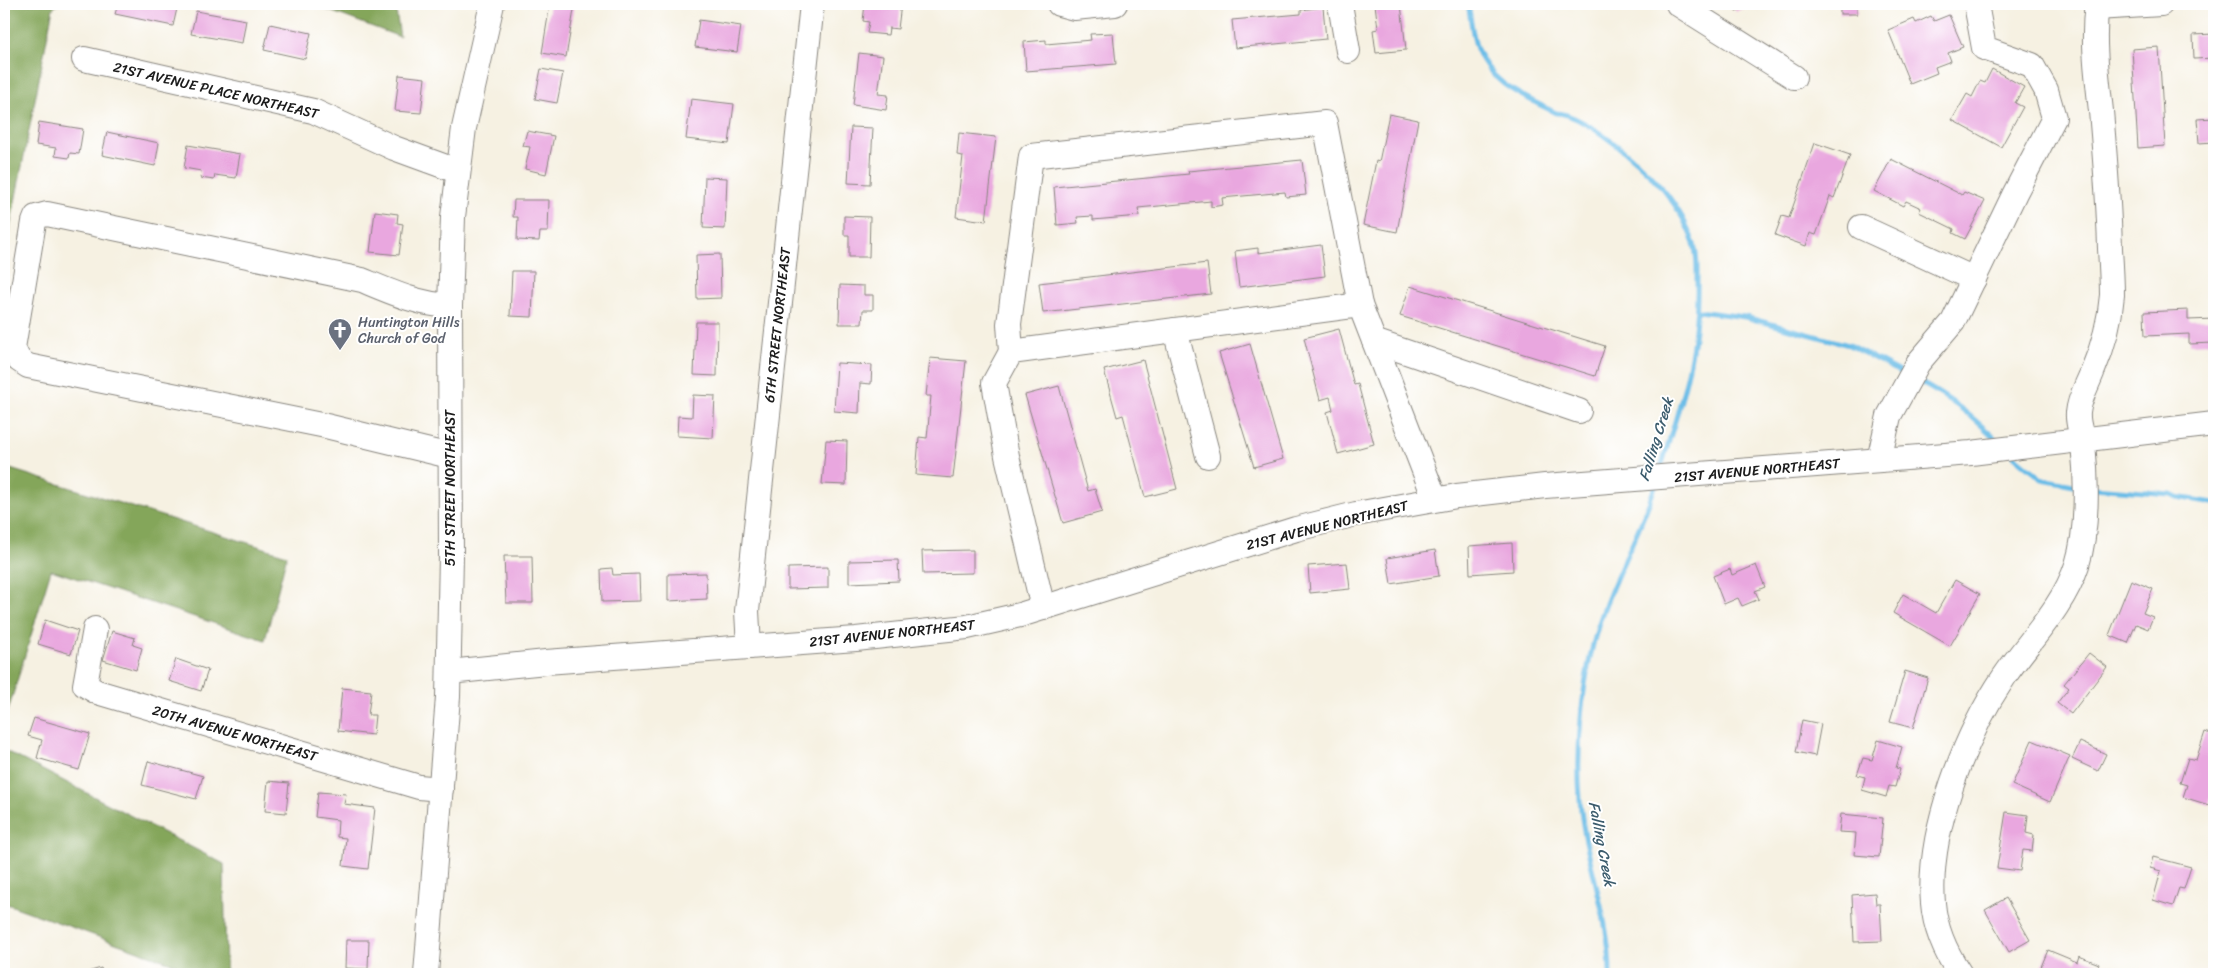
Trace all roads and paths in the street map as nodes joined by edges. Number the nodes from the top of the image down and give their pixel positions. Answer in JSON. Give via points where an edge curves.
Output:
{"nodes":[{"id":1,"x":492,"y":4,"type":"edge"},
{"id":2,"x":812,"y":4,"type":"edge"},
{"id":3,"x":1059,"y":4,"type":"edge"},
{"id":4,"x":1115,"y":4,"type":"edge"},
{"id":5,"x":1340,"y":4,"type":"edge"},
{"id":6,"x":1678,"y":4,"type":"edge"},
{"id":7,"x":1976,"y":4,"type":"edge"},
{"id":8,"x":2160,"y":4,"type":"edge"},
{"id":9,"x":2096,"y":6,"type":"edge"},
{"id":10,"x":1348,"y":51,"type":"dead end"},
{"id":11,"x":84,"y":59,"type":"dead end"},
{"id":12,"x":1794,"y":77,"type":"dead end"},
{"id":13,"x":457,"y":170,"type":"junction"},
{"id":14,"x":1861,"y":227,"type":"dead end"},
{"id":15,"x":1974,"y":280,"type":"junction"},
{"id":16,"x":1360,"y":305,"type":"junction"},
{"id":17,"x":450,"y":306,"type":"junction"},
{"id":18,"x":1175,"y":330,"type":"junction"},
{"id":19,"x":1374,"y":342,"type":"junction"},
{"id":20,"x":1011,"y":352,"type":"junction"},
{"id":21,"x":1579,"y":411,"type":"dead end"},
{"id":22,"x":2214,"y":424,"type":"edge"},
{"id":23,"x":2083,"y":441,"type":"junction"},
{"id":24,"x":450,"y":456,"type":"junction"},
{"id":25,"x":1208,"y":456,"type":"dead end"},
{"id":26,"x":1879,"y":460,"type":"junction"},
{"id":27,"x":1435,"y":499,"type":"junction"},
{"id":28,"x":1043,"y":608,"type":"junction"},
{"id":29,"x":95,"y":629,"type":"dead end"},
{"id":30,"x":749,"y":647,"type":"junction"},
{"id":31,"x":449,"y":672,"type":"junction"},
{"id":32,"x":441,"y":789,"type":"junction"},
{"id":33,"x":426,"y":974,"type":"edge"},
{"id":34,"x":1960,"y":974,"type":"edge"}],
"edges":[{"from":1,"to":13,"type":"street","name":"5TH STREET NORTHEAST"},
{"from":2,"to":30,"type":"street","name":"6TH STREET NORTHEAST","via":[[747,611]]},
{"from":3,"to":4,"type":"street","via":[[1074,8]]},
{"from":5,"to":10,"type":"street"},
{"from":6,"to":12,"type":"street"},
{"from":7,"to":15,"type":"street","via":[[1984,48],[2032,65],[2046,90],[2054,118]]},
{"from":8,"to":9,"type":"street"},
{"from":9,"to":23,"type":"street","via":[[2095,53],[2109,215],[2112,295],[2103,342],[2078,411],[2078,427]]},
{"from":11,"to":13,"type":"street","name":"21ST AVENUE PLACE NORTHEAST","via":[[313,111],[394,148]]},
{"from":13,"to":17,"type":"street","name":"5TH STREET NORTHEAST"},
{"from":14,"to":15,"type":"street"},
{"from":15,"to":26,"type":"street","via":[[1953,322],[1918,363],[1889,416]]},
{"from":16,"to":18,"type":"street"},
{"from":16,"to":19,"type":"street"},
{"from":16,"to":20,"type":"street","via":[[1325,123],[1031,156],[1009,324]]},
{"from":17,"to":24,"type":"street","name":"5TH STREET NORTHEAST"},
{"from":17,"to":24,"type":"street","via":[[408,300],[362,280],[47,214],[34,222],[13,348],[19,360],[28,366],[326,426]]},
{"from":18,"to":20,"type":"street"},
{"from":18,"to":25,"type":"street"},
{"from":19,"to":21,"type":"street"},
{"from":19,"to":27,"type":"street"},
{"from":20,"to":28,"type":"street","via":[[994,383],[1007,456]]},
{"from":22,"to":23,"type":"street","name":"21ST AVENUE NORTHEAST"},
{"from":23,"to":26,"type":"street","name":"21ST AVENUE NORTHEAST"},
{"from":23,"to":34,"type":"street","via":[[2084,536],[2076,566],[2059,603],[1987,704],[1949,794],[1939,831],[1932,878],[1933,905],[1938,931]]},
{"from":24,"to":31,"type":"street","name":"5TH STREET NORTHEAST"},
{"from":26,"to":27,"type":"street","name":"21ST AVENUE NORTHEAST","via":[[1545,486]]},
{"from":27,"to":28,"type":"street","name":"21ST AVENUE NORTHEAST","via":[[1296,529]]},
{"from":28,"to":30,"type":"street","name":"21ST AVENUE NORTHEAST","via":[[967,627]]},
{"from":29,"to":32,"type":"street","name":"20TH AVENUE NORTHEAST","via":[[85,685],[96,692],[419,787]]},
{"from":30,"to":31,"type":"street","name":"21ST AVENUE NORTHEAST"},
{"from":31,"to":32,"type":"street","name":"5TH STREET NORTHEAST"},
{"from":32,"to":33,"type":"street","name":"5TH STREET NORTHEAST"}]}
